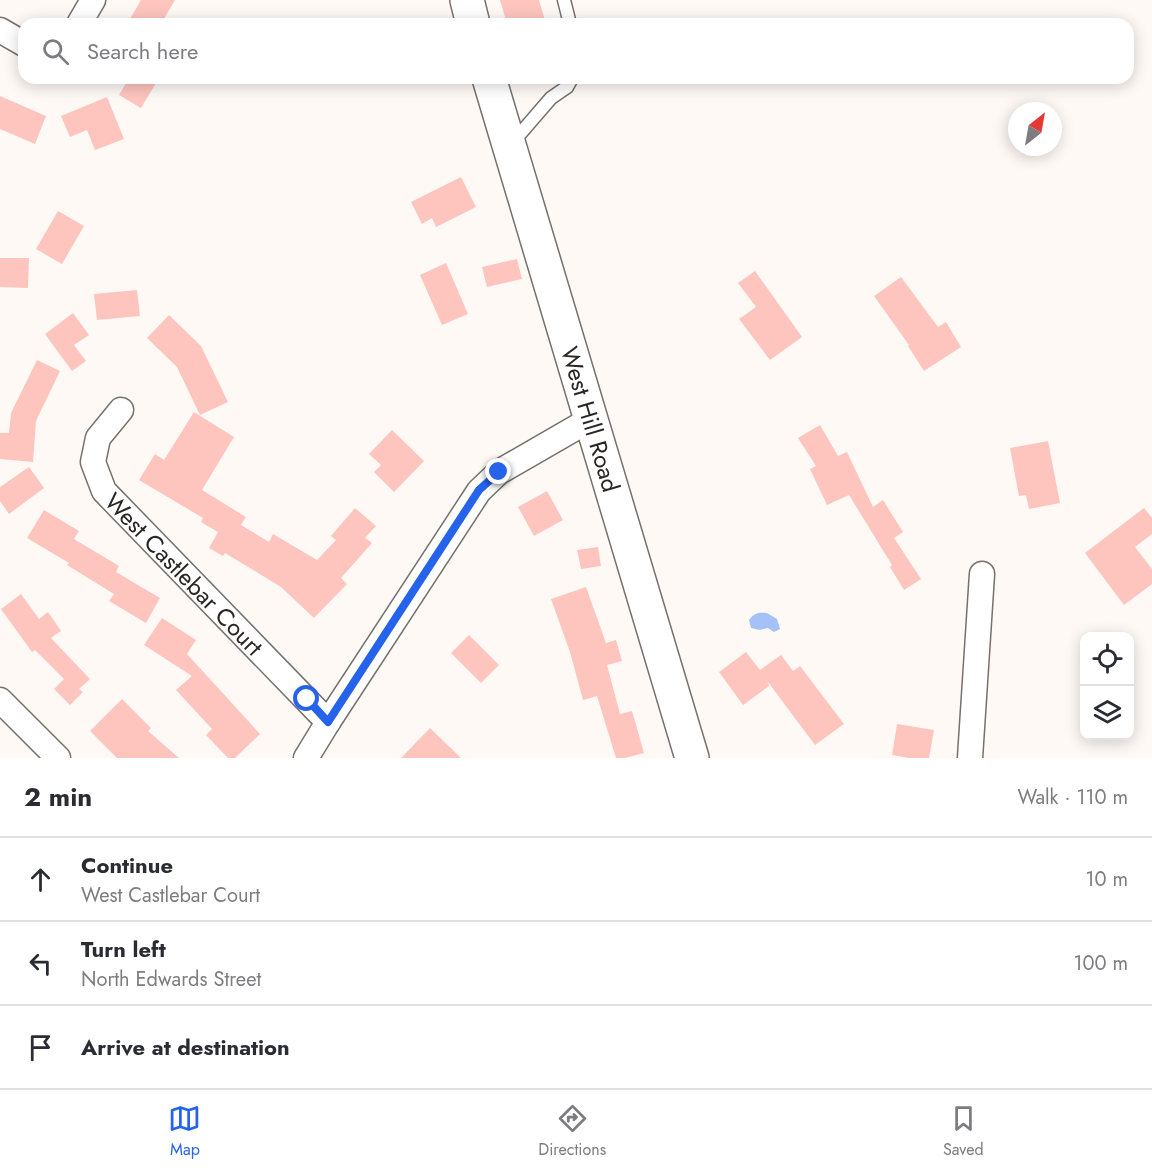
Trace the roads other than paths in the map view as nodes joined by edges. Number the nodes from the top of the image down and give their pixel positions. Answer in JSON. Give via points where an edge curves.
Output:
{"nodes":[{"id":1,"x":93,"y":0,"type":"edge"},
{"id":2,"x":466,"y":0,"type":"edge"},
{"id":3,"x":564,"y":0,"type":"edge"},
{"id":4,"x":82,"y":18,"type":"edge"},
{"id":5,"x":471,"y":18,"type":"edge"},
{"id":6,"x":568,"y":18,"type":"edge"},
{"id":7,"x":0,"y":30,"type":"edge"},
{"id":8,"x":18,"y":40,"type":"edge"},
{"id":9,"x":491,"y":84,"type":"edge"},
{"id":10,"x":569,"y":84,"type":"edge"},
{"id":11,"x":509,"y":148,"type":"junction"},
{"id":12,"x":121,"y":410,"type":"dead end"},
{"id":13,"x":591,"y":418,"type":"junction"},
{"id":14,"x":982,"y":574,"type":"dead end"},
{"id":15,"x":0,"y":700,"type":"edge"},
{"id":16,"x":328,"y":722,"type":"junction"},
{"id":17,"x":58,"y":758,"type":"edge"},
{"id":18,"x":306,"y":758,"type":"edge"},
{"id":19,"x":692,"y":758,"type":"edge"},
{"id":20,"x":970,"y":758,"type":"edge"}],
"edges":[{"from":1,"to":4,"type":"street"},
{"from":2,"to":5,"type":"street"},
{"from":3,"to":6,"type":"lane"},
{"from":7,"to":8,"type":"street"},
{"from":9,"to":11,"type":"street","name":"West Hill Road"},
{"from":10,"to":11,"type":"lane","via":[[551,98]]},
{"from":11,"to":13,"type":"street","name":"West Hill Road"},
{"from":12,"to":16,"type":"street","name":"West Castlebar Court","via":[[98,438],[93,462],[104,491]]},
{"from":13,"to":16,"type":"street","via":[[499,472],[479,490]]},
{"from":13,"to":19,"type":"street","name":"West Hill Road"},
{"from":14,"to":20,"type":"street"},
{"from":15,"to":17,"type":"street"},
{"from":16,"to":18,"type":"street"}]}
